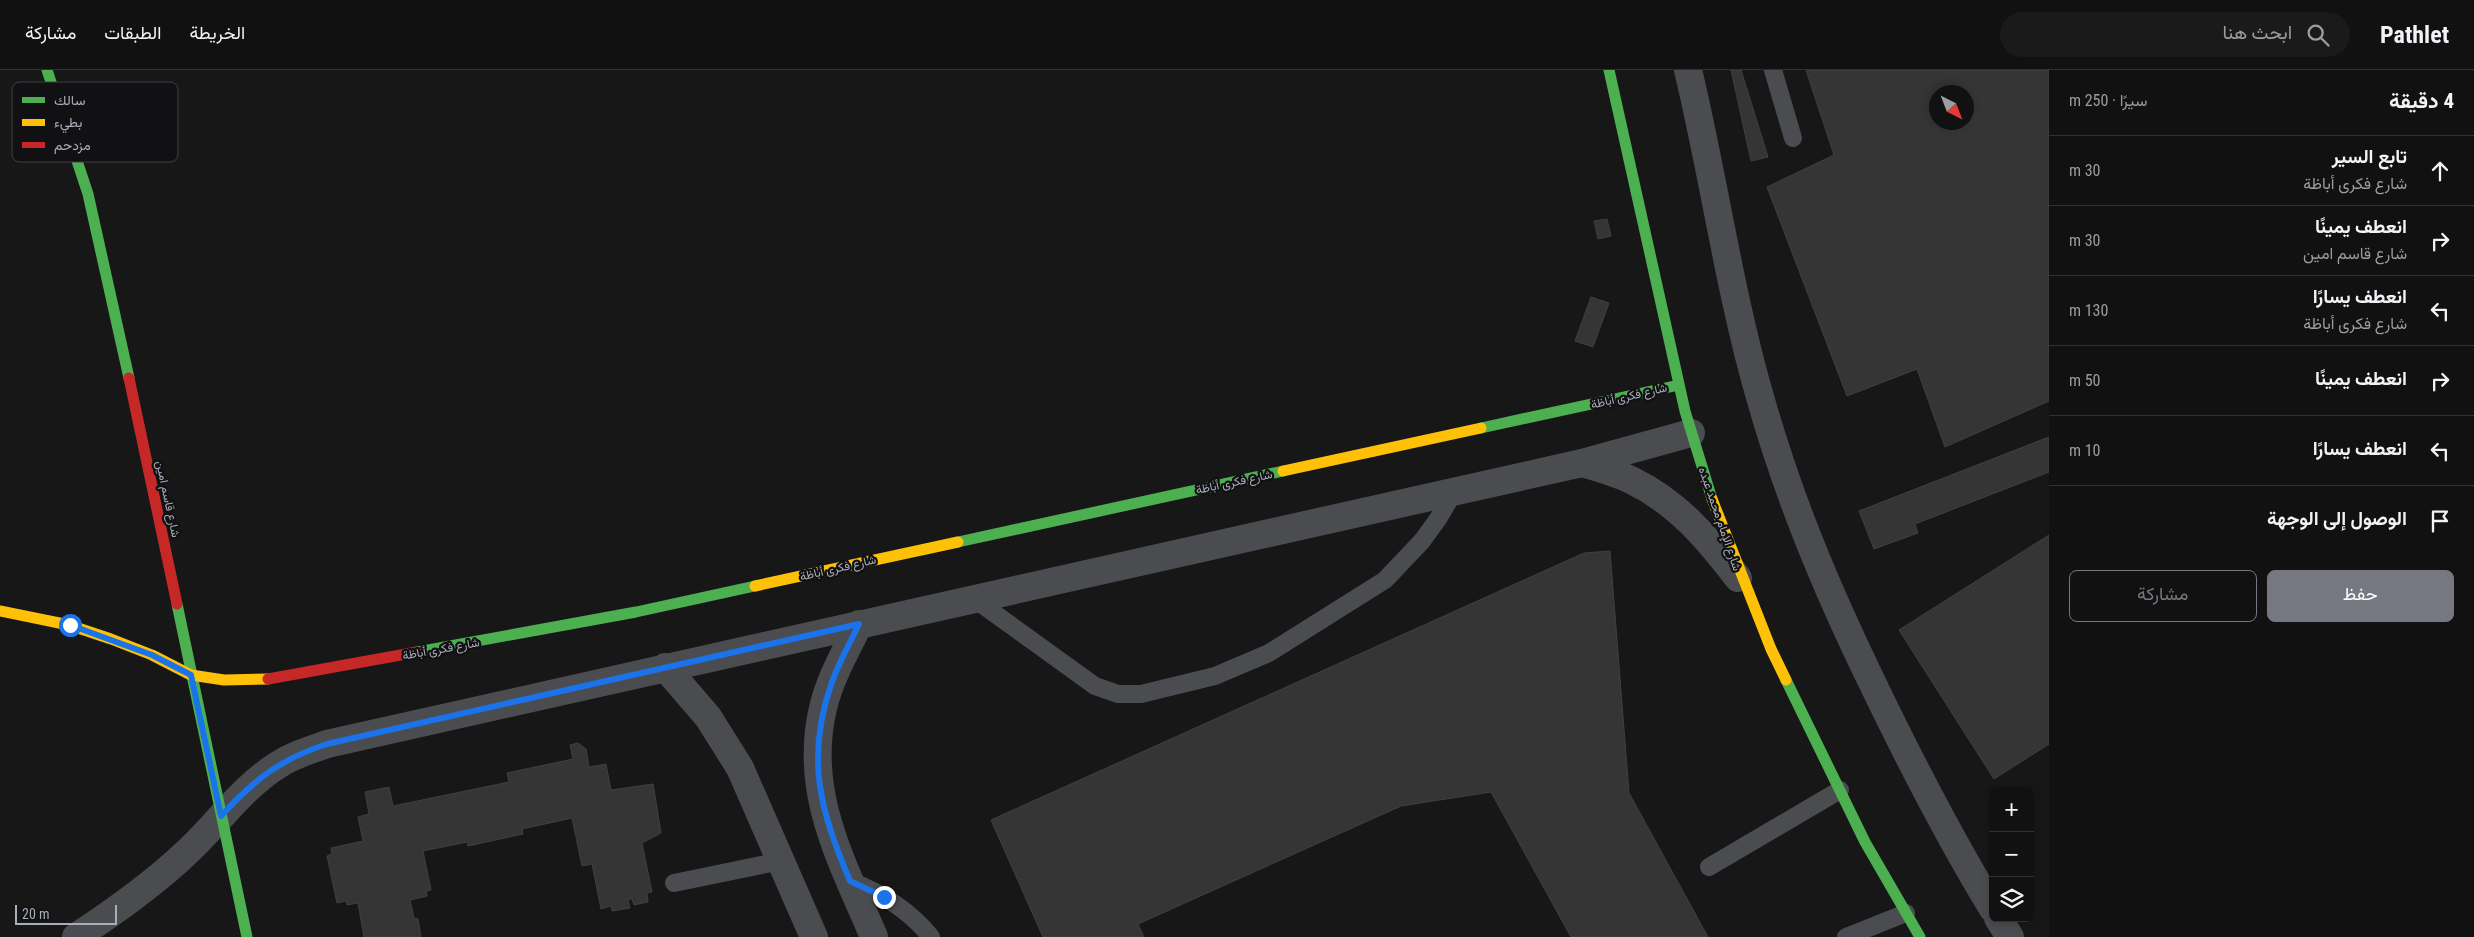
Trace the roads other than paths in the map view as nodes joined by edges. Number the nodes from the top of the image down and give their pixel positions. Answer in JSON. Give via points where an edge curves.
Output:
{"nodes":[{"id":1,"x":48,"y":70,"type":"edge"},
{"id":2,"x":1609,"y":70,"type":"edge"},
{"id":3,"x":1688,"y":70,"type":"edge"},
{"id":4,"x":1773,"y":70,"type":"edge"},
{"id":5,"x":52,"y":82,"type":"edge"},
{"id":6,"x":1794,"y":138,"type":"dead end"},
{"id":7,"x":78,"y":162,"type":"edge"},
{"id":8,"x":1679,"y":385,"type":"junction"},
{"id":9,"x":1691,"y":433,"type":"junction"},
{"id":10,"x":1582,"y":463,"type":"junction"},
{"id":11,"x":1455,"y":490,"type":"junction"},
{"id":12,"x":1743,"y":585,"type":"junction"},
{"id":13,"x":973,"y":598,"type":"junction"},
{"id":14,"x":0,"y":611,"type":"edge"},
{"id":15,"x":859,"y":624,"type":"junction"},
{"id":16,"x":665,"y":667,"type":"junction"},
{"id":17,"x":191,"y":675,"type":"junction"},
{"id":18,"x":1840,"y":790,"type":"junction"},
{"id":19,"x":221,"y":816,"type":"junction"},
{"id":20,"x":781,"y":861,"type":"junction"},
{"id":21,"x":1709,"y":867,"type":"dead end"},
{"id":22,"x":850,"y":881,"type":"junction"},
{"id":23,"x":674,"y":883,"type":"dead end"},
{"id":24,"x":1989,"y":902,"type":"edge"},
{"id":25,"x":1906,"y":913,"type":"junction"},
{"id":26,"x":2001,"y":922,"type":"edge"},
{"id":27,"x":1917,"y":936,"type":"edge"},
{"id":28,"x":76,"y":937,"type":"edge"},
{"id":29,"x":247,"y":937,"type":"edge"},
{"id":30,"x":814,"y":937,"type":"edge"},
{"id":31,"x":874,"y":937,"type":"edge"},
{"id":32,"x":931,"y":937,"type":"edge"},
{"id":33,"x":1846,"y":937,"type":"edge"},
{"id":34,"x":2010,"y":937,"type":"edge"}],
"edges":[{"from":1,"to":5,"type":"street","name":"شارع قاسم امين"},
{"from":2,"to":8,"type":"street","name":"شارع الإمام محمد عبده"},
{"from":3,"to":24,"type":"street","via":[[1748,350],[1795,508],[1840,618],[1900,744]]},
{"from":4,"to":6,"type":"lane"},
{"from":7,"to":17,"type":"street","name":"شارع قاسم امين","via":[[105,263]]},
{"from":8,"to":9,"type":"street","name":"شارع الإمام محمد عبده"},
{"from":8,"to":17,"type":"street","name":"شارع فكرى أباظة","via":[[636,612],[291,677],[258,681]]},
{"from":9,"to":10,"type":"street"},
{"from":9,"to":12,"type":"street","name":"شارع الإمام محمد عبده"},
{"from":10,"to":11,"type":"street"},
{"from":10,"to":12,"type":"street","via":[[1633,480],[1670,504],[1700,530]]},
{"from":11,"to":13,"type":"street"},
{"from":11,"to":13,"type":"lane","via":[[1422,541],[1384,580],[1286,644],[1251,662],[1215,676],[1153,692],[1118,694],[1095,686]]},
{"from":12,"to":18,"type":"street","name":"شارع الإمام محمد عبده"},
{"from":13,"to":15,"type":"street"},
{"from":14,"to":17,"type":"street","name":"شارع فكرى أباظة","via":[[70,625],[152,655]]},
{"from":15,"to":16,"type":"street"},
{"from":15,"to":22,"type":"street","via":[[832,680],[824,707],[817,763],[826,819]]},
{"from":16,"to":19,"type":"street","via":[[302,752],[257,780]]},
{"from":16,"to":20,"type":"street","via":[[708,717],[724,742],[753,795]]},
{"from":17,"to":19,"type":"street","name":"شارع قاسم امين"},
{"from":18,"to":21,"type":"lane"},
{"from":18,"to":25,"type":"street","name":"شارع الإمام محمد عبده","via":[[1865,842]]},
{"from":19,"to":28,"type":"street","via":[[150,885]]},
{"from":19,"to":29,"type":"street","name":"شارع قاسم امين"},
{"from":20,"to":23,"type":"lane"},
{"from":20,"to":30,"type":"street"},
{"from":22,"to":31,"type":"street"},
{"from":22,"to":32,"type":"lane","via":[[901,907]]},
{"from":25,"to":27,"type":"street","name":"شارع الإمام محمد عبده"},
{"from":25,"to":33,"type":"lane"},
{"from":26,"to":34,"type":"street"}]}
